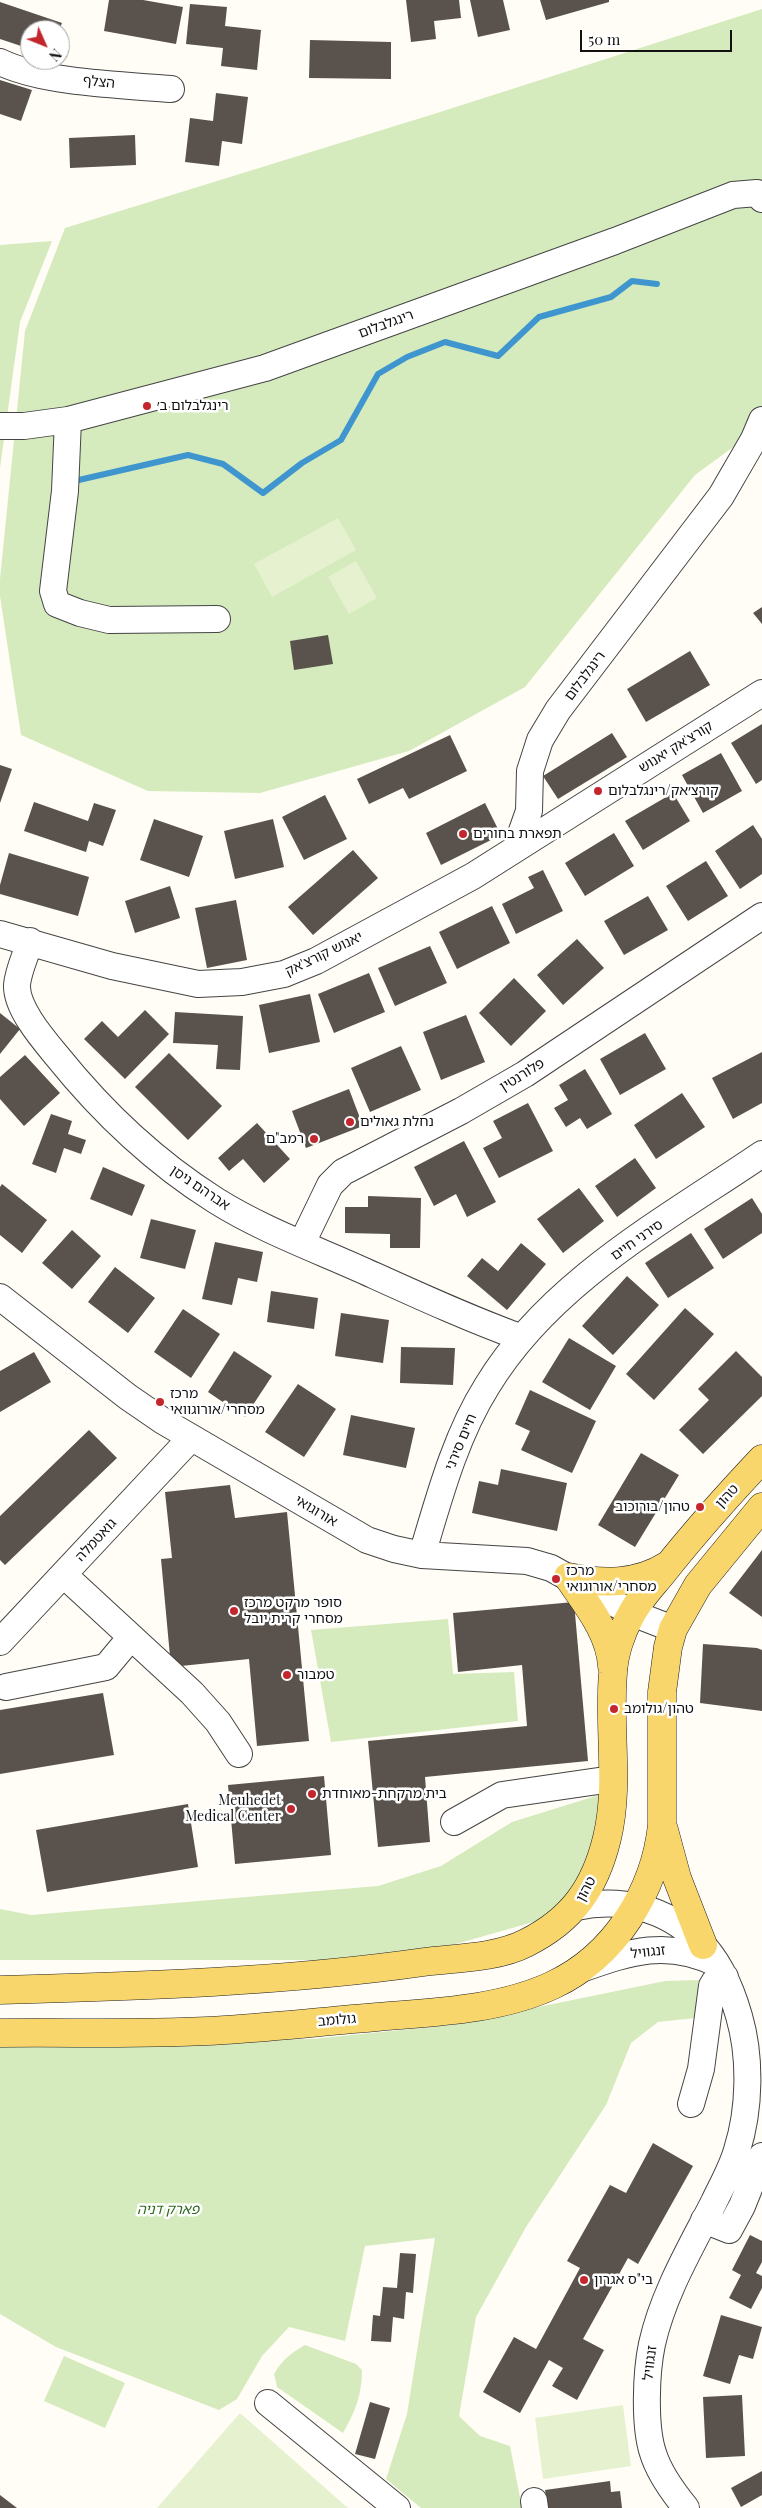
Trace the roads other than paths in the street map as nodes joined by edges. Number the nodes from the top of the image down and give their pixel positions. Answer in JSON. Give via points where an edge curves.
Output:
{"nodes":[{"id":1,"x":0,"y":62,"type":"edge"},
{"id":2,"x":171,"y":89,"type":"dead end"},
{"id":3,"x":762,"y":198,"type":"edge"},
{"id":4,"x":68,"y":420,"type":"junction"},
{"id":5,"x":762,"y":420,"type":"edge"},
{"id":6,"x":0,"y":426,"type":"edge"},
{"id":7,"x":216,"y":619,"type":"dead end"},
{"id":8,"x":762,"y":693,"type":"edge"},
{"id":9,"x":531,"y":792,"type":"junction"},
{"id":10,"x":564,"y":818,"type":"junction"},
{"id":11,"x":516,"y":848,"type":"junction"},
{"id":12,"x":762,"y":916,"type":"edge"},
{"id":13,"x":0,"y":934,"type":"edge"},
{"id":14,"x":30,"y":941,"type":"junction"},
{"id":15,"x":762,"y":1154,"type":"edge"},
{"id":16,"x":302,"y":1243,"type":"junction"},
{"id":17,"x":4,"y":1306,"type":"edge"},
{"id":18,"x":522,"y":1338,"type":"junction"},
{"id":19,"x":191,"y":1438,"type":"junction"},
{"id":20,"x":762,"y":1459,"type":"edge"},
{"id":21,"x":762,"y":1507,"type":"edge"},
{"id":22,"x":422,"y":1555,"type":"junction"},
{"id":23,"x":670,"y":1564,"type":"junction"},
{"id":24,"x":64,"y":1575,"type":"junction"},
{"id":25,"x":568,"y":1577,"type":"junction"},
{"id":26,"x":632,"y":1613,"type":"junction"},
{"id":27,"x":673,"y":1629,"type":"junction"},
{"id":28,"x":131,"y":1637,"type":"junction"},
{"id":29,"x":0,"y":1642,"type":"edge"},
{"id":30,"x":613,"y":1672,"type":"junction"},
{"id":31,"x":6,"y":1687,"type":"dead end"},
{"id":32,"x":239,"y":1754,"type":"dead end"},
{"id":33,"x":612,"y":1779,"type":"junction"},
{"id":34,"x":454,"y":1822,"type":"dead end"},
{"id":35,"x":662,"y":1825,"type":"junction"},
{"id":36,"x":637,"y":1906,"type":"junction"},
{"id":37,"x":576,"y":1907,"type":"junction"},
{"id":38,"x":715,"y":1962,"type":"junction"},
{"id":39,"x":580,"y":1970,"type":"junction"},
{"id":40,"x":0,"y":1990,"type":"edge"},
{"id":41,"x":753,"y":2028,"type":"edge"},
{"id":42,"x":0,"y":2033,"type":"edge"},
{"id":43,"x":691,"y":2104,"type":"dead end"},
{"id":44,"x":762,"y":2156,"type":"edge"},
{"id":45,"x":704,"y":2220,"type":"junction"},
{"id":46,"x":268,"y":2403,"type":"dead end"},
{"id":47,"x":397,"y":2508,"type":"edge"},
{"id":48,"x":686,"y":2508,"type":"edge"}],
"edges":[{"from":1,"to":2,"type":"street","name":"הצלף","via":[[27,71],[86,81]]},
{"from":3,"to":4,"type":"street","name":"רינגלבלום","via":[[757,193],[733,195],[606,245],[265,368]]},
{"from":4,"to":6,"type":"street","name":"רינגלבלום"},
{"from":4,"to":7,"type":"street","via":[[65,491],[53,591],[57,604],[109,620]]},
{"from":5,"to":9,"type":"street","name":"רינגלבלום","via":[[721,496],[558,710],[540,740],[530,771]]},
{"from":8,"to":10,"type":"street","name":"קורצ'אק יאנוש"},
{"from":9,"to":10,"type":"street","via":[[547,810]]},
{"from":9,"to":11,"type":"street","name":"רינגלבלום","via":[[526,824]]},
{"from":10,"to":11,"type":"street","name":"יאנוש קורצ'אק"},
{"from":11,"to":14,"type":"street","name":"יאנוש קורצ'אק","via":[[473,876],[316,961],[284,974],[242,982],[198,984],[112,966]]},
{"from":12,"to":16,"type":"street","name":"פלורנטין","via":[[526,1074],[343,1172],[330,1185]]},
{"from":13,"to":14,"type":"street"},
{"from":14,"to":16,"type":"street","name":"אברהם ניסן","via":[[17,985],[23,1008],[78,1083],[135,1140],[216,1201]]},
{"from":15,"to":18,"type":"street","name":"סירני חיים","via":[[612,1257],[546,1312]]},
{"from":16,"to":18,"type":"street","name":"אברהם ניסן","via":[[475,1321]]},
{"from":17,"to":19,"type":"street","name":"אורוגואי","via":[[128,1397]]},
{"from":18,"to":22,"type":"street","name":"חיים סירני","via":[[486,1386],[467,1424],[442,1488]]},
{"from":19,"to":22,"type":"street","name":"אורוגואי","via":[[366,1540]]},
{"from":19,"to":24,"type":"street","name":"גואטמלה"},
{"from":20,"to":23,"type":"main road","name":"טהון"},
{"from":21,"to":27,"type":"main road","via":[[698,1585]]},
{"from":22,"to":25,"type":"street","name":"אורוגואי","via":[[527,1561]]},
{"from":23,"to":25,"type":"main road","via":[[647,1576],[629,1580],[596,1582]]},
{"from":23,"to":26,"type":"main road","name":"טהון"},
{"from":24,"to":28,"type":"street"},
{"from":24,"to":29,"type":"street","name":"גואטמלה"},
{"from":25,"to":26,"type":"street","name":"אורוגואי"},
{"from":25,"to":30,"type":"main road","via":[[602,1630],[611,1652]]},
{"from":26,"to":27,"type":"street","name":"אורוגואי"},
{"from":26,"to":30,"type":"main road","name":"טהון","via":[[622,1633]]},
{"from":27,"to":35,"type":"main road","via":[[662,1692]]},
{"from":28,"to":31,"type":"street","via":[[106,1667]]},
{"from":28,"to":32,"type":"street","via":[[192,1693],[218,1722]]},
{"from":30,"to":33,"type":"main road","name":"טהון"},
{"from":33,"to":34,"type":"street","via":[[502,1795]]},
{"from":33,"to":37,"type":"main road","name":"טהון","via":[[607,1837],[589,1887]]},
{"from":35,"to":36,"type":"main road","via":[[654,1865]]},
{"from":35,"to":38,"type":"main road","via":[[677,1878]]},
{"from":36,"to":37,"type":"street","name":"טהון","via":[[600,1902]]},
{"from":36,"to":38,"type":"street","via":[[680,1925]]},
{"from":36,"to":39,"type":"main road","name":"גולומב","via":[[616,1936]]},
{"from":37,"to":40,"type":"main road","via":[[549,1931],[524,1945],[501,1952],[373,1970],[218,1983]]},
{"from":38,"to":39,"type":"street","name":"זנגוויל","via":[[677,1949],[661,1949],[626,1953]]},
{"from":38,"to":41,"type":"street","name":"זנגוויל"},
{"from":38,"to":43,"type":"street","via":[[701,2069]]},
{"from":39,"to":42,"type":"main road","name":"גולומב","via":[[554,1985],[523,1996],[486,2005],[416,2013],[224,2030]]},
{"from":41,"to":45,"type":"street","name":"זנגוויל","via":[[745,2116],[737,2151]]},
{"from":44,"to":45,"type":"street","via":[[729,2230]]},
{"from":45,"to":48,"type":"street","name":"זנגוויל","via":[[662,2312],[647,2376],[653,2452],[672,2490]]},
{"from":46,"to":47,"type":"street"}]}
